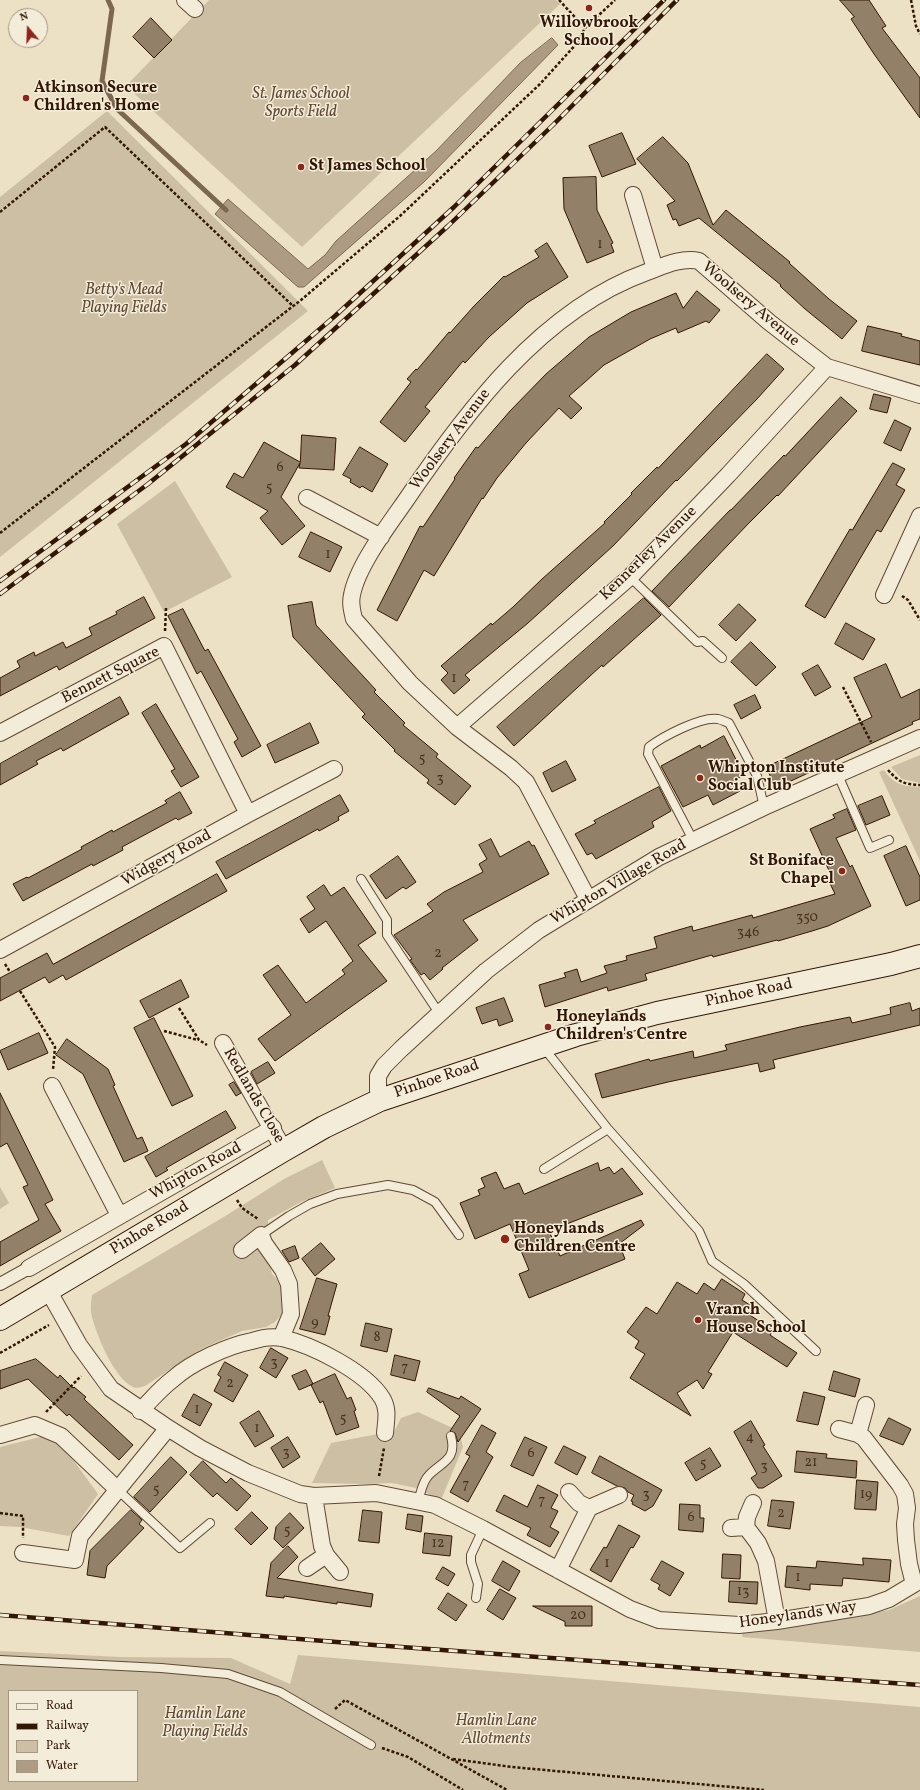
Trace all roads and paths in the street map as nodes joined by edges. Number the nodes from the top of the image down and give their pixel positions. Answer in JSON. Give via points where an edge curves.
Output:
{"nodes":[{"id":1,"x":559,"y":0,"type":"edge"},
{"id":2,"x":615,"y":0,"type":"edge"},
{"id":3,"x":911,"y":0,"type":"edge"},
{"id":4,"x":585,"y":28,"type":"junction"},
{"id":5,"x":920,"y":34,"type":"edge"},
{"id":6,"x":633,"y":195,"type":"dead end"},
{"id":7,"x":0,"y":212,"type":"edge"},
{"id":8,"x":655,"y":268,"type":"junction"},
{"id":9,"x":293,"y":306,"type":"junction"},
{"id":10,"x":827,"y":367,"type":"junction"},
{"id":11,"x":920,"y":395,"type":"edge"},
{"id":12,"x":307,"y":498,"type":"dead end"},
{"id":13,"x":920,"y":516,"type":"edge"},
{"id":14,"x":0,"y":533,"type":"edge"},
{"id":15,"x":381,"y":537,"type":"junction"},
{"id":16,"x":914,"y":543,"type":"edge"},
{"id":17,"x":630,"y":577,"type":"junction"},
{"id":18,"x":886,"y":589,"type":"joint"},
{"id":19,"x":166,"y":608,"type":"dead end"},
{"id":20,"x":920,"y":620,"type":"edge"},
{"id":21,"x":164,"y":646,"type":"junction"},
{"id":22,"x":722,"y":658,"type":"dead end"},
{"id":23,"x":843,"y":687,"type":"dead end"},
{"id":24,"x":457,"y":727,"type":"junction"},
{"id":25,"x":0,"y":733,"type":"edge"},
{"id":26,"x":920,"y":738,"type":"edge"},
{"id":27,"x":879,"y":757,"type":"junction"},
{"id":28,"x":334,"y":769,"type":"dead end"},
{"id":29,"x":838,"y":775,"type":"junction"},
{"id":30,"x":920,"y":786,"type":"edge"},
{"id":31,"x":764,"y":807,"type":"junction"},
{"id":32,"x":248,"y":814,"type":"junction"},
{"id":33,"x":693,"y":840,"type":"junction"},
{"id":34,"x":889,"y":840,"type":"dead end"},
{"id":35,"x":361,"y":879,"type":"dead end"},
{"id":36,"x":588,"y":899,"type":"junction"},
{"id":37,"x":0,"y":950,"type":"edge"},
{"id":38,"x":920,"y":956,"type":"edge"},
{"id":39,"x":20,"y":990,"type":"dead end"},
{"id":40,"x":179,"y":1008,"type":"dead end"},
{"id":41,"x":439,"y":1013,"type":"junction"},
{"id":42,"x":164,"y":1031,"type":"dead end"},
{"id":43,"x":199,"y":1040,"type":"junction"},
{"id":44,"x":223,"y":1043,"type":"joint"},
{"id":45,"x":542,"y":1045,"type":"junction"},
{"id":46,"x":52,"y":1086,"type":"joint"},
{"id":47,"x":380,"y":1100,"type":"junction"},
{"id":48,"x":273,"y":1128,"type":"junction"},
{"id":49,"x":608,"y":1129,"type":"junction"},
{"id":50,"x":284,"y":1150,"type":"junction"},
{"id":51,"x":544,"y":1169,"type":"dead end"},
{"id":52,"x":227,"y":1184,"type":"junction"},
{"id":53,"x":119,"y":1215,"type":"junction"},
{"id":54,"x":261,"y":1235,"type":"junction"},
{"id":55,"x":459,"y":1235,"type":"dead end"},
{"id":56,"x":242,"y":1250,"type":"dead end"},
{"id":57,"x":29,"y":1268,"type":"joint"},
{"id":58,"x":0,"y":1284,"type":"edge"},
{"id":59,"x":48,"y":1290,"type":"junction"},
{"id":60,"x":63,"y":1317,"type":"junction"},
{"id":61,"x":0,"y":1319,"type":"edge"},
{"id":62,"x":280,"y":1338,"type":"junction"},
{"id":63,"x":816,"y":1351,"type":"dead end"},
{"id":64,"x":0,"y":1353,"type":"edge"},
{"id":65,"x":92,"y":1364,"type":"junction"},
{"id":66,"x":866,"y":1405,"type":"dead end"},
{"id":67,"x":140,"y":1411,"type":"junction"},
{"id":68,"x":35,"y":1425,"type":"junction"},
{"id":69,"x":168,"y":1428,"type":"junction"},
{"id":70,"x":839,"y":1429,"type":"dead end"},
{"id":71,"x":385,"y":1433,"type":"joint"},
{"id":72,"x":858,"y":1434,"type":"junction"},
{"id":73,"x":0,"y":1435,"type":"edge"},
{"id":74,"x":451,"y":1436,"type":"dead end"},
{"id":75,"x":118,"y":1490,"type":"junction"},
{"id":76,"x":569,"y":1492,"type":"dead end"},
{"id":77,"x":376,"y":1493,"type":"junction"},
{"id":78,"x":619,"y":1495,"type":"dead end"},
{"id":79,"x":314,"y":1496,"type":"junction"},
{"id":80,"x":418,"y":1501,"type":"junction"},
{"id":81,"x":753,"y":1503,"type":"dead end"},
{"id":82,"x":589,"y":1508,"type":"junction"},
{"id":83,"x":0,"y":1513,"type":"edge"},
{"id":84,"x":210,"y":1523,"type":"dead end"},
{"id":85,"x":483,"y":1529,"type":"junction"},
{"id":86,"x":23,"y":1553,"type":"joint"},
{"id":87,"x":326,"y":1555,"type":"junction"},
{"id":88,"x":306,"y":1568,"type":"dead end"},
{"id":89,"x":558,"y":1570,"type":"junction"},
{"id":90,"x":340,"y":1572,"type":"dead end"},
{"id":91,"x":917,"y":1584,"type":"edge"},
{"id":92,"x":476,"y":1598,"type":"dead end"},
{"id":93,"x":777,"y":1621,"type":"junction"},
{"id":94,"x":0,"y":1660,"type":"edge"},
{"id":95,"x":334,"y":1710,"type":"dead end"},
{"id":96,"x":371,"y":1745,"type":"joint"},
{"id":97,"x":453,"y":1759,"type":"junction"},
{"id":98,"x":463,"y":1790,"type":"edge"},
{"id":99,"x":507,"y":1790,"type":"edge"},
{"id":100,"x":764,"y":1790,"type":"edge"}],
"edges":[{"from":1,"to":4,"type":"path"},
{"from":2,"to":4,"type":"path"},
{"from":3,"to":5,"type":"path"},
{"from":4,"to":9,"type":"path","via":[[578,42],[540,84],[472,150],[400,216]]},
{"from":6,"to":8,"type":"street"},
{"from":7,"to":9,"type":"path","via":[[105,127]]},
{"from":8,"to":10,"type":"street","name":"Woolsery Avenue","via":[[682,260],[699,261],[769,322]]},
{"from":8,"to":15,"type":"street","name":"Woolsery Avenue","via":[[627,279],[594,297],[568,315],[512,365],[485,394],[436,456]]},
{"from":9,"to":14,"type":"path"},
{"from":10,"to":11,"type":"street","name":"Woolsery Avenue"},
{"from":10,"to":17,"type":"street","name":"Kennerley Avenue"},
{"from":12,"to":15,"type":"street"},
{"from":13,"to":16,"type":"street"},
{"from":15,"to":24,"type":"street","name":"Woolsery Avenue","via":[[369,555],[353,590],[351,604],[354,619],[410,683]]},
{"from":16,"to":18,"type":"street"},
{"from":17,"to":22,"type":"lane","via":[[697,642],[703,641]]},
{"from":17,"to":24,"type":"street","name":"Kennerley Avenue"},
{"from":18,"to":20,"type":"path","via":[[908,600]]},
{"from":19,"to":21,"type":"path"},
{"from":21,"to":25,"type":"street","name":"Bennett Square"},
{"from":21,"to":32,"type":"street","name":"Bennett Square"},
{"from":23,"to":27,"type":"path"},
{"from":24,"to":36,"type":"street","name":"Woolsery Avenue","via":[[526,782]]},
{"from":26,"to":27,"type":"street","name":"Whipton Village Road"},
{"from":27,"to":29,"type":"street","name":"Whipton Village Road"},
{"from":27,"to":30,"type":"path","via":[[898,781]]},
{"from":28,"to":32,"type":"street","name":"Widgery Road"},
{"from":29,"to":31,"type":"street","name":"Whipton Village Road"},
{"from":29,"to":34,"type":"lane","via":[[870,848]]},
{"from":31,"to":33,"type":"street","name":"Whipton Village Road"},
{"from":31,"to":33,"type":"lane","via":[[757,776],[730,724],[717,719],[703,720],[657,741],[649,748],[648,754]]},
{"from":32,"to":37,"type":"street","name":"Widgery Road"},
{"from":33,"to":36,"type":"street","name":"Whipton Village Road"},
{"from":35,"to":41,"type":"lane","via":[[387,920],[387,936]]},
{"from":36,"to":41,"type":"street","name":"Whipton Village Road","via":[[509,952]]},
{"from":38,"to":45,"type":"main road","name":"Pinhoe Road","via":[[884,966],[657,1013]]},
{"from":39,"to":46,"type":"path","via":[[55,1047]]},
{"from":40,"to":43,"type":"path"},
{"from":41,"to":47,"type":"street","name":"Whipton Village Road","via":[[384,1066],[378,1076]]},
{"from":42,"to":43,"type":"path"},
{"from":43,"to":44,"type":"path","via":[[207,1045]]},
{"from":44,"to":48,"type":"street","name":"Redlands Close"},
{"from":45,"to":47,"type":"main road","name":"Pinhoe Road"},
{"from":45,"to":49,"type":"lane"},
{"from":46,"to":53,"type":"street"},
{"from":47,"to":50,"type":"main road","name":"Pinhoe Road"},
{"from":48,"to":50,"type":"street","name":"Redlands Close"},
{"from":48,"to":53,"type":"street","name":"Whipton Road"},
{"from":49,"to":51,"type":"lane"},
{"from":49,"to":63,"type":"lane","via":[[699,1231],[712,1261],[744,1284]]},
{"from":50,"to":52,"type":"main road","name":"Pinhoe Road"},
{"from":52,"to":54,"type":"path","via":[[242,1208],[258,1219]]},
{"from":52,"to":59,"type":"main road","name":"Pinhoe Road"},
{"from":53,"to":57,"type":"street","name":"Whipton Road"},
{"from":54,"to":55,"type":"lane","via":[[310,1204],[337,1194],[388,1185],[414,1190],[434,1202]]},
{"from":54,"to":56,"type":"street"},
{"from":54,"to":62,"type":"street","via":[[289,1284],[290,1314]]},
{"from":57,"to":58,"type":"street","name":"Whipton Road"},
{"from":59,"to":60,"type":"street","name":"Honeylands Way"},
{"from":59,"to":61,"type":"main road","name":"Pinhoe Road"},
{"from":60,"to":64,"type":"path"},
{"from":60,"to":65,"type":"street","name":"Honeylands Way"},
{"from":62,"to":67,"type":"street","via":[[250,1341],[207,1357],[173,1378]]},
{"from":62,"to":71,"type":"street","via":[[301,1344],[336,1360],[365,1378],[382,1398],[387,1415]]},
{"from":65,"to":67,"type":"street","name":"Honeylands Way","via":[[111,1389]]},
{"from":65,"to":68,"type":"path"},
{"from":66,"to":72,"type":"street"},
{"from":67,"to":69,"type":"street","name":"Honeylands Way"},
{"from":68,"to":73,"type":"street"},
{"from":68,"to":75,"type":"street","via":[[61,1436]]},
{"from":69,"to":75,"type":"street"},
{"from":69,"to":79,"type":"street","name":"Honeylands Way","via":[[248,1474],[287,1490]]},
{"from":70,"to":72,"type":"street","name":"Honeylands Way"},
{"from":71,"to":77,"type":"path"},
{"from":72,"to":91,"type":"street","name":"Honeylands Way","via":[[869,1443],[905,1494],[909,1564]]},
{"from":74,"to":80,"type":"lane","via":[[454,1446],[451,1457],[428,1476],[423,1483]]},
{"from":75,"to":84,"type":"lane","via":[[180,1548]]},
{"from":75,"to":86,"type":"street","via":[[80,1536],[75,1560]]},
{"from":76,"to":82,"type":"street"},
{"from":77,"to":79,"type":"street","name":"Honeylands Way"},
{"from":77,"to":80,"type":"street","name":"Honeylands Way"},
{"from":78,"to":82,"type":"street"},
{"from":79,"to":87,"type":"street","via":[[319,1534]]},
{"from":80,"to":85,"type":"street","name":"Honeylands Way","via":[[435,1505]]},
{"from":81,"to":93,"type":"street","via":[[747,1517],[738,1528],[758,1543],[766,1561]]},
{"from":82,"to":89,"type":"street"},
{"from":83,"to":86,"type":"path","via":[[23,1516]]},
{"from":85,"to":89,"type":"street","name":"Honeylands Way"},
{"from":85,"to":92,"type":"lane","via":[[471,1555],[478,1584]]},
{"from":87,"to":88,"type":"street"},
{"from":87,"to":90,"type":"street"},
{"from":89,"to":93,"type":"street","name":"Honeylands Way","via":[[630,1609],[659,1620],[739,1625]]},
{"from":91,"to":93,"type":"street","name":"Honeylands Way","via":[[869,1606]]},
{"from":94,"to":96,"type":"lane","via":[[228,1674],[280,1692]]},
{"from":95,"to":97,"type":"path","via":[[345,1700]]},
{"from":96,"to":98,"type":"path","via":[[408,1757]]},
{"from":97,"to":99,"type":"path"},
{"from":97,"to":100,"type":"path","via":[[512,1767]]}]}
